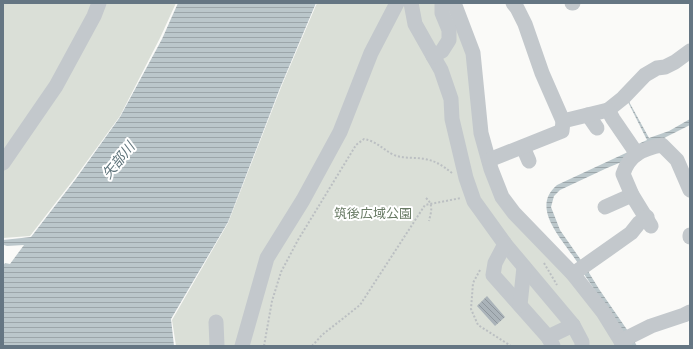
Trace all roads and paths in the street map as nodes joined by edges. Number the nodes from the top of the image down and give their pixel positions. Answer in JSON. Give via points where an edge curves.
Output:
{"nodes":[{"id":1,"x":99,"y":3,"type":"edge"},
{"id":2,"x":397,"y":3,"type":"edge"},
{"id":3,"x":410,"y":3,"type":"edge"},
{"id":4,"x":442,"y":3,"type":"edge"},
{"id":5,"x":454,"y":3,"type":"edge"},
{"id":6,"x":513,"y":3,"type":"edge"},
{"id":7,"x":690,"y":51,"type":"edge"},
{"id":8,"x":433,"y":56,"type":"junction"},
{"id":9,"x":608,"y":110,"type":"junction"},
{"id":10,"x":588,"y":115,"type":"junction"},
{"id":11,"x":596,"y":128,"type":"dead end"},
{"id":12,"x":565,"y":129,"type":"junction"},
{"id":13,"x":523,"y":147,"type":"junction"},
{"id":14,"x":637,"y":154,"type":"junction"},
{"id":15,"x":489,"y":160,"type":"junction"},
{"id":16,"x":530,"y":161,"type":"dead end"},
{"id":17,"x":3,"y":162,"type":"edge"},
{"id":18,"x":684,"y":163,"type":"edge"},
{"id":19,"x":453,"y":174,"type":"dead end"},
{"id":20,"x":690,"y":190,"type":"edge"},
{"id":21,"x":632,"y":195,"type":"junction"},
{"id":22,"x":464,"y":197,"type":"dead end"},
{"id":23,"x":426,"y":198,"type":"dead end"},
{"id":24,"x":431,"y":204,"type":"junction"},
{"id":25,"x":605,"y":207,"type":"dead end"},
{"id":26,"x":429,"y":221,"type":"dead end"},
{"id":27,"x":505,"y":244,"type":"junction"},
{"id":28,"x":541,"y":258,"type":"dead end"},
{"id":29,"x":524,"y":267,"type":"junction"},
{"id":30,"x":573,"y":274,"type":"junction"},
{"id":31,"x":560,"y":290,"type":"dead end"},
{"id":32,"x":520,"y":305,"type":"junction"},
{"id":33,"x":688,"y":318,"type":"edge"},
{"id":34,"x":216,"y":322,"type":"dead end"},
{"id":35,"x":573,"y":325,"type":"junction"},
{"id":36,"x":550,"y":342,"type":"edge"},
{"id":37,"x":623,"y":343,"type":"edge"},
{"id":38,"x":216,"y":346,"type":"edge"},
{"id":39,"x":242,"y":346,"type":"edge"},
{"id":40,"x":264,"y":346,"type":"edge"},
{"id":41,"x":312,"y":346,"type":"edge"},
{"id":42,"x":582,"y":346,"type":"edge"}],
"edges":[{"from":1,"to":17,"type":"street","via":[[56,86]]},
{"from":2,"to":39,"type":"street","via":[[371,53],[340,132],[303,200],[267,258]]},
{"from":3,"to":8,"type":"street","via":[[415,24]]},
{"from":4,"to":8,"type":"street","via":[[449,40],[442,51]]},
{"from":5,"to":15,"type":"street","via":[[473,53],[481,133]]},
{"from":6,"to":12,"type":"street","via":[[525,24]]},
{"from":7,"to":9,"type":"street","via":[[665,72],[657,68],[647,80]]},
{"from":8,"to":27,"type":"street","via":[[451,99],[452,119],[474,201]]},
{"from":9,"to":10,"type":"street"},
{"from":9,"to":14,"type":"street"},
{"from":10,"to":11,"type":"street"},
{"from":10,"to":12,"type":"street"},
{"from":12,"to":13,"type":"street"},
{"from":13,"to":15,"type":"street"},
{"from":13,"to":16,"type":"street"},
{"from":14,"to":18,"type":"street","via":[[662,145],[677,160]]},
{"from":14,"to":21,"type":"street","via":[[626,164],[623,174]]},
{"from":15,"to":30,"type":"street","via":[[502,197],[514,213]]},
{"from":18,"to":20,"type":"street"},
{"from":19,"to":40,"type":"path","via":[[439,163],[424,158],[413,159],[395,155],[374,141],[364,139],[356,145],[281,272],[272,301]]},
{"from":21,"to":25,"type":"street"},
{"from":21,"to":30,"type":"street","via":[[649,221],[639,223],[630,233]]},
{"from":22,"to":24,"type":"path"},
{"from":23,"to":24,"type":"path"},
{"from":24,"to":26,"type":"path"},
{"from":24,"to":41,"type":"path","via":[[425,205],[360,305]]},
{"from":27,"to":29,"type":"street"},
{"from":27,"to":32,"type":"street","via":[[495,263],[493,275]]},
{"from":28,"to":31,"type":"path"},
{"from":29,"to":32,"type":"street"},
{"from":29,"to":35,"type":"street"},
{"from":30,"to":37,"type":"street"},
{"from":32,"to":36,"type":"street"},
{"from":33,"to":37,"type":"street","via":[[651,326]]},
{"from":34,"to":38,"type":"street"},
{"from":35,"to":36,"type":"street"},
{"from":35,"to":42,"type":"street"}]}
